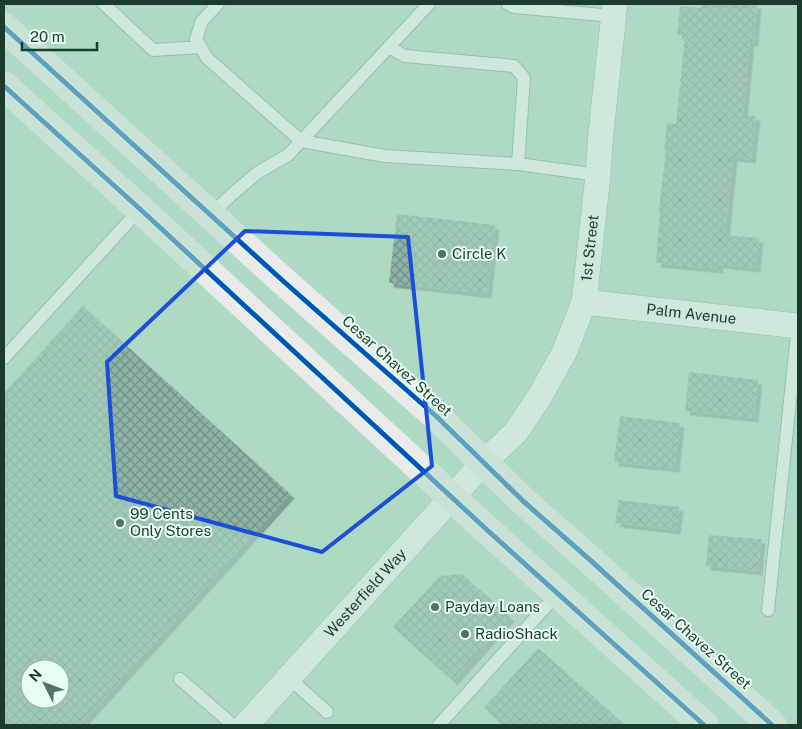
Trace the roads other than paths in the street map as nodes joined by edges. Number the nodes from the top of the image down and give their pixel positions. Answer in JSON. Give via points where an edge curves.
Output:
{"nodes":[{"id":1,"x":104,"y":4,"type":"edge"},
{"id":2,"x":218,"y":4,"type":"edge"},
{"id":3,"x":429,"y":4,"type":"edge"},
{"id":4,"x":508,"y":4,"type":"edge"},
{"id":5,"x":614,"y":10,"type":"edge"},
{"id":6,"x":4,"y":27,"type":"edge"},
{"id":7,"x":201,"y":47,"type":"junction"},
{"id":8,"x":389,"y":47,"type":"junction"},
{"id":9,"x":4,"y":86,"type":"edge"},
{"id":10,"x":302,"y":141,"type":"junction"},
{"id":11,"x":518,"y":164,"type":"junction"},
{"id":12,"x":598,"y":175,"type":"junction"},
{"id":13,"x":140,"y":209,"type":"junction"},
{"id":14,"x":212,"y":215,"type":"junction"},
{"id":15,"x":584,"y":302,"type":"junction"},
{"id":16,"x":798,"y":325,"type":"edge"},
{"id":17,"x":4,"y":358,"type":"edge"},
{"id":18,"x":483,"y":463,"type":"junction"},
{"id":19,"x":452,"y":497,"type":"junction"},
{"id":20,"x":558,"y":593,"type":"junction"},
{"id":21,"x":768,"y":610,"type":"dead end"},
{"id":22,"x":289,"y":678,"type":"junction"},
{"id":23,"x":180,"y":679,"type":"dead end"},
{"id":24,"x":327,"y":712,"type":"dead end"},
{"id":25,"x":233,"y":725,"type":"edge"},
{"id":26,"x":246,"y":725,"type":"edge"},
{"id":27,"x":439,"y":725,"type":"edge"},
{"id":28,"x":704,"y":725,"type":"edge"},
{"id":29,"x":772,"y":725,"type":"edge"}],
"edges":[{"from":1,"to":7,"type":"lane","via":[[153,50]]},
{"from":2,"to":7,"type":"lane","via":[[202,21],[196,40]]},
{"from":3,"to":8,"type":"lane"},
{"from":4,"to":5,"type":"lane","via":[[514,7]]},
{"from":5,"to":12,"type":"street","name":"1st Street"},
{"from":6,"to":14,"type":"main road","name":"Cesar Chavez Street"},
{"from":7,"to":10,"type":"lane","via":[[208,58]]},
{"from":8,"to":10,"type":"lane"},
{"from":8,"to":11,"type":"lane","via":[[405,56],[514,66],[524,78]]},
{"from":9,"to":13,"type":"main road"},
{"from":10,"to":11,"type":"lane","via":[[385,156]]},
{"from":10,"to":14,"type":"lane","via":[[288,155],[257,173]]},
{"from":11,"to":12,"type":"lane"},
{"from":12,"to":15,"type":"street","name":"1st Street"},
{"from":13,"to":17,"type":"lane"},
{"from":13,"to":19,"type":"main road"},
{"from":14,"to":18,"type":"main road","name":"Cesar Chavez Street","via":[[437,417]]},
{"from":15,"to":16,"type":"street","name":"Palm Avenue"},
{"from":15,"to":18,"type":"street","name":"1st Street","via":[[565,352],[540,396],[516,432]]},
{"from":16,"to":21,"type":"lane"},
{"from":18,"to":19,"type":"street","name":"Westerfield Way"},
{"from":18,"to":29,"type":"main road","name":"Cesar Chavez Street"},
{"from":19,"to":20,"type":"main road"},
{"from":19,"to":22,"type":"street","name":"Westerfield Way"},
{"from":20,"to":27,"type":"lane"},
{"from":20,"to":28,"type":"main road"},
{"from":22,"to":24,"type":"lane"},
{"from":22,"to":26,"type":"street","name":"Westerfield Way"},
{"from":23,"to":25,"type":"lane"}]}
